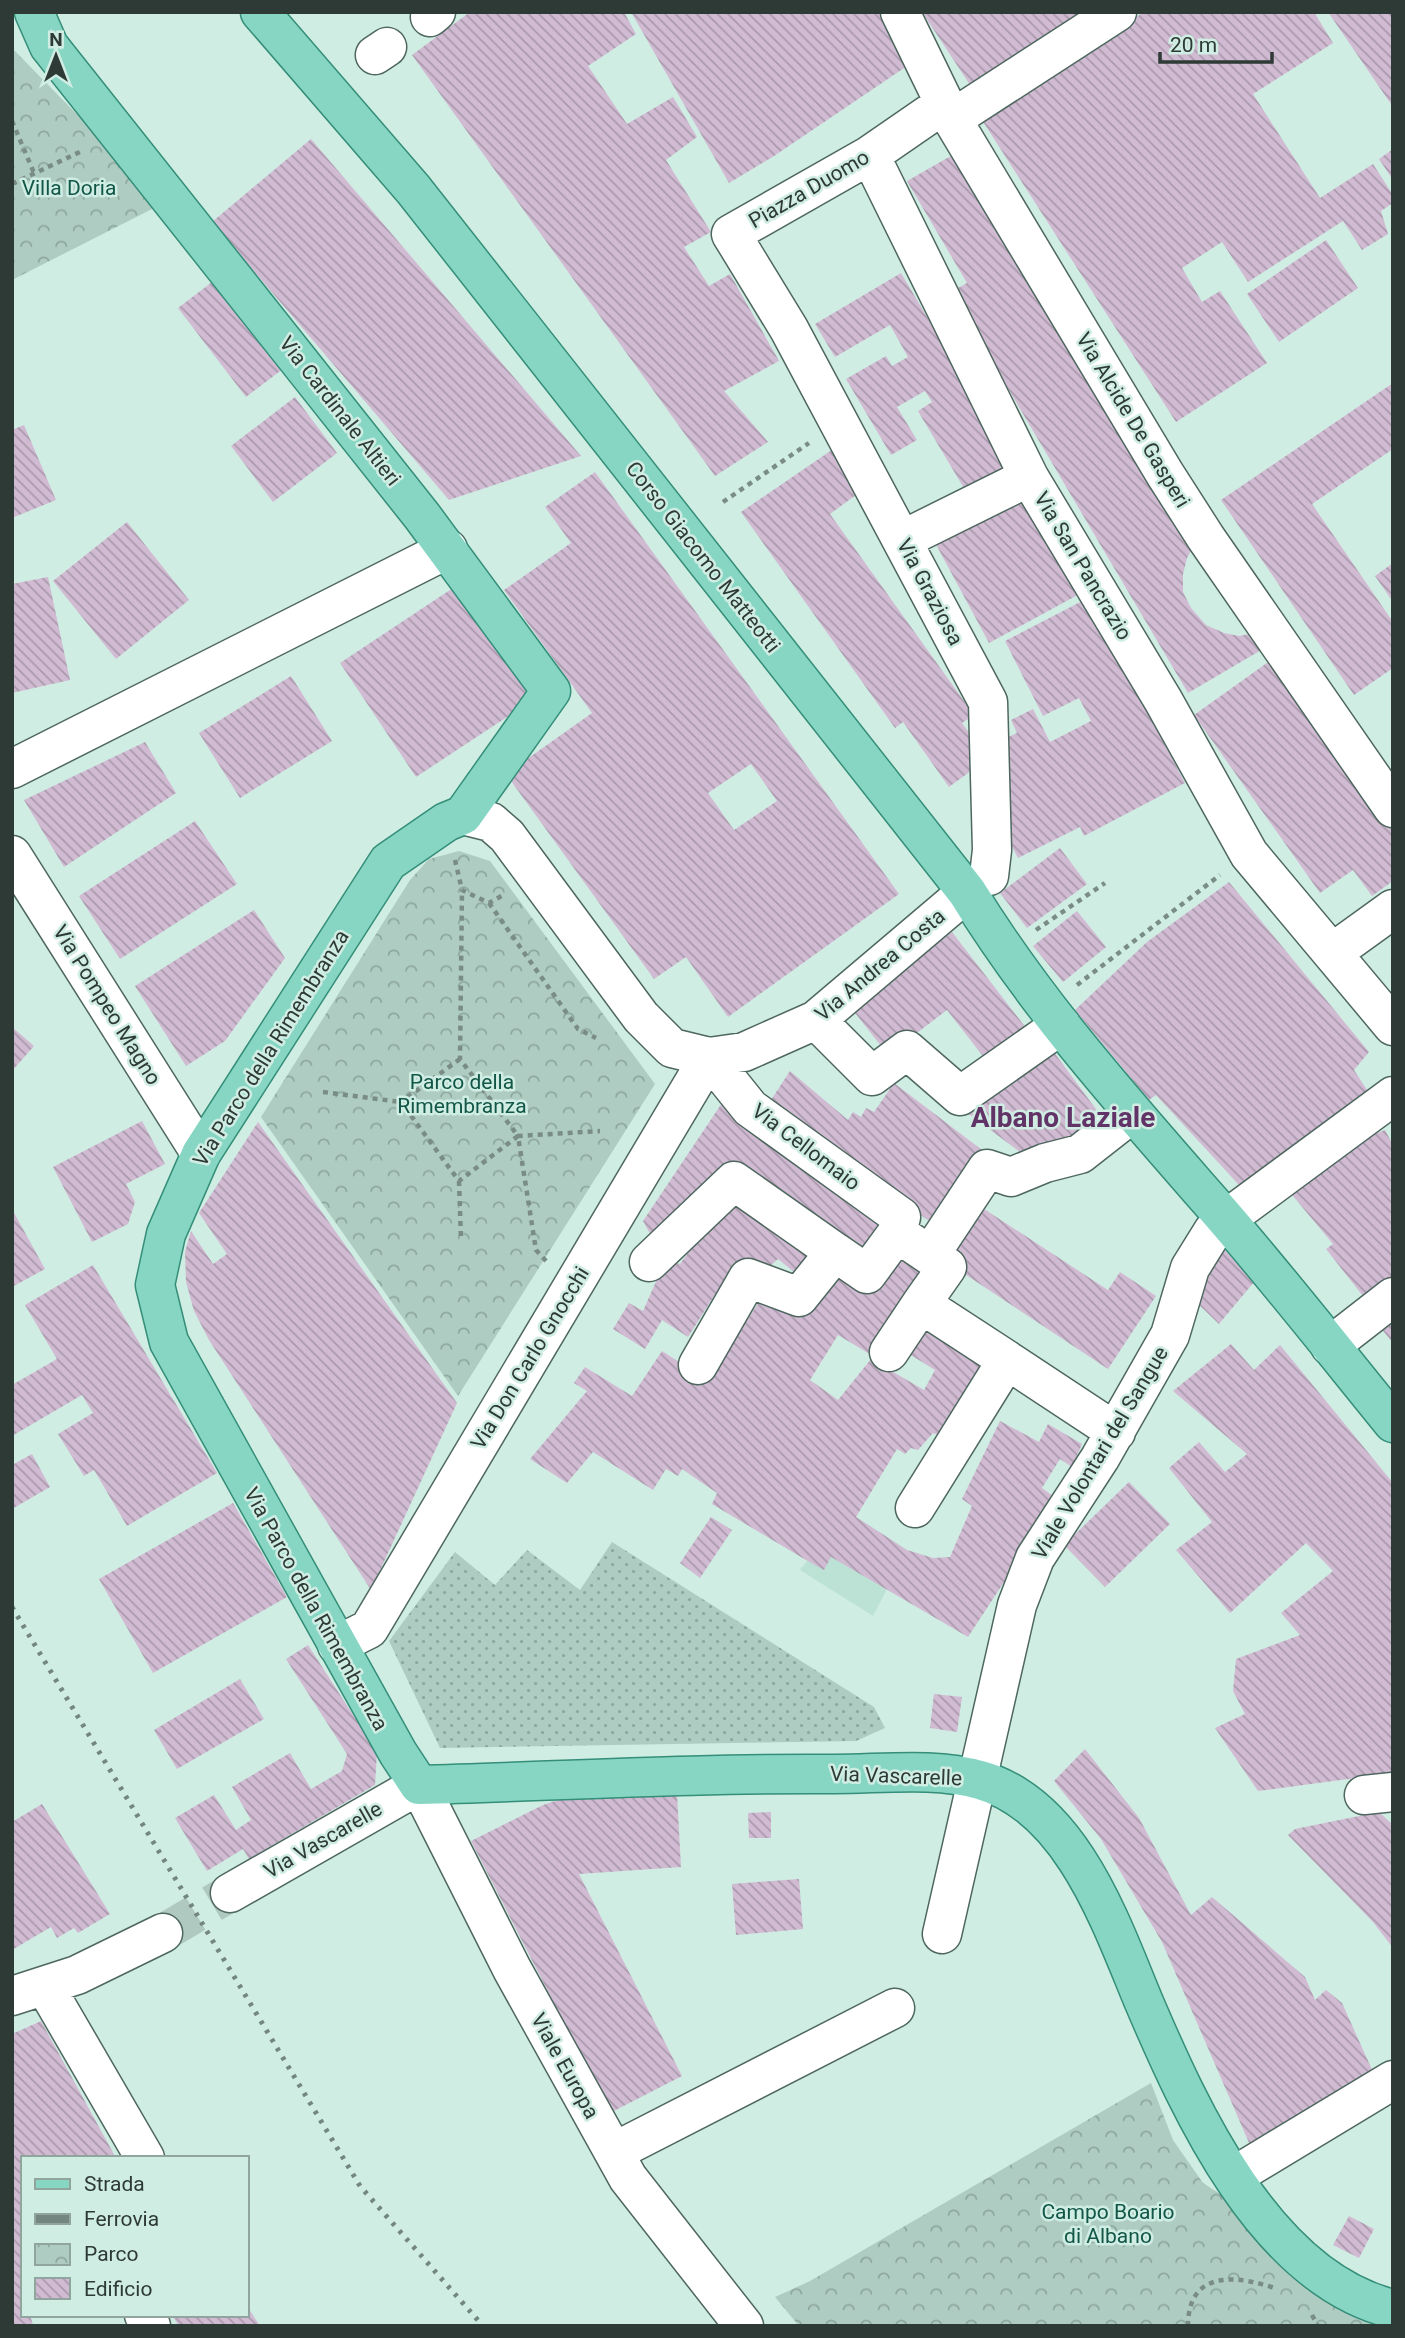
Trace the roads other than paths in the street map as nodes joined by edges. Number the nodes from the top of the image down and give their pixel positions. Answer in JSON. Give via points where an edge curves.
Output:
{"nodes":[{"id":1,"x":34,"y":12,"type":"edge"},
{"id":2,"x":260,"y":12,"type":"edge"},
{"id":3,"x":1117,"y":12,"type":"edge"},
{"id":4,"x":902,"y":13,"type":"edge"},
{"id":5,"x":948,"y":111,"type":"junction"},
{"id":6,"x":870,"y":155,"type":"junction"},
{"id":7,"x":789,"y":329,"type":"joint"},
{"id":8,"x":1029,"y":477,"type":"junction"},
{"id":9,"x":902,"y":540,"type":"junction"},
{"id":10,"x":448,"y":550,"type":"junction"},
{"id":11,"x":12,"y":769,"type":"edge"},
{"id":12,"x":1393,"y":808,"type":"edge"},
{"id":13,"x":454,"y":818,"type":"junction"},
{"id":14,"x":12,"y":855,"type":"edge"},
{"id":15,"x":978,"y":884,"type":"junction"},
{"id":16,"x":1393,"y":909,"type":"edge"},
{"id":17,"x":1332,"y":953,"type":"junction"},
{"id":18,"x":1054,"y":1016,"type":"junction"},
{"id":19,"x":816,"y":1020,"type":"junction"},
{"id":20,"x":1393,"y":1026,"type":"edge"},
{"id":21,"x":709,"y":1057,"type":"junction"},
{"id":22,"x":1393,"y":1097,"type":"edge"},
{"id":23,"x":1131,"y":1114,"type":"junction"},
{"id":24,"x":201,"y":1154,"type":"junction"},
{"id":25,"x":1231,"y":1228,"type":"junction"},
{"id":26,"x":897,"y":1233,"type":"junction"},
{"id":27,"x":835,"y":1252,"type":"junction"},
{"id":28,"x":930,"y":1255,"type":"junction"},
{"id":29,"x":649,"y":1262,"type":"dead end"},
{"id":30,"x":1393,"y":1297,"type":"edge"},
{"id":31,"x":921,"y":1304,"type":"junction"},
{"id":32,"x":1330,"y":1346,"type":"junction"},
{"id":33,"x":889,"y":1352,"type":"dead end"},
{"id":34,"x":1007,"y":1360,"type":"junction"},
{"id":35,"x":698,"y":1365,"type":"dead end"},
{"id":36,"x":1393,"y":1423,"type":"edge"},
{"id":37,"x":1116,"y":1432,"type":"junction"},
{"id":38,"x":915,"y":1508,"type":"dead end"},
{"id":39,"x":337,"y":1645,"type":"junction"},
{"id":40,"x":979,"y":1779,"type":"junction"},
{"id":41,"x":419,"y":1785,"type":"junction"},
{"id":42,"x":230,"y":1893,"type":"tunnel mouth"},
{"id":43,"x":163,"y":1933,"type":"tunnel mouth"},
{"id":44,"x":942,"y":1934,"type":"dead end"},
{"id":45,"x":28,"y":1991,"type":"edge"},
{"id":46,"x":895,"y":2008,"type":"dead end"},
{"id":47,"x":1393,"y":2080,"type":"edge"},
{"id":48,"x":614,"y":2152,"type":"junction"},
{"id":49,"x":144,"y":2156,"type":"edge"},
{"id":50,"x":1234,"y":2176,"type":"junction"},
{"id":51,"x":1393,"y":2309,"type":"edge"},
{"id":52,"x":744,"y":2326,"type":"edge"}],
"edges":[{"from":1,"to":10,"type":"main road","name":"Via Cardinale Altieri","via":[[49,46]]},
{"from":2,"to":15,"type":"main road","name":"Corso Giacomo Matteotti","via":[[413,189]]},
{"from":3,"to":5,"type":"street","name":"Piazza Duomo"},
{"from":4,"to":5,"type":"street","name":"Via Alcide De Gasperi"},
{"from":5,"to":6,"type":"street","name":"Piazza Duomo"},
{"from":5,"to":12,"type":"street","name":"Via Alcide De Gasperi","via":[[1199,528]]},
{"from":6,"to":7,"type":"street","name":"Piazza Duomo","via":[[731,234]]},
{"from":6,"to":8,"type":"street","name":"Via San Pancrazio"},
{"from":7,"to":9,"type":"street","name":"Via Graziosa"},
{"from":8,"to":9,"type":"street"},
{"from":8,"to":17,"type":"street","name":"Via San Pancrazio","via":[[1249,853]]},
{"from":9,"to":15,"type":"street","name":"Via Graziosa","via":[[988,702],[992,850]]},
{"from":10,"to":11,"type":"street"},
{"from":10,"to":13,"type":"main road","name":"Via Cardinale Altieri","via":[[551,691]]},
{"from":13,"to":21,"type":"street","via":[[491,822],[507,836],[641,1017],[672,1048]]},
{"from":13,"to":24,"type":"main road","name":"Via Parco della Rimembranza","via":[[388,862]]},
{"from":14,"to":24,"type":"street","name":"Via Pompeo Magno"},
{"from":15,"to":18,"type":"main road","name":"Corso Giacomo Matteotti","via":[[1004,952]]},
{"from":15,"to":19,"type":"street","name":"Via Andrea Costa"},
{"from":16,"to":17,"type":"street"},
{"from":17,"to":20,"type":"street","name":"Via San Pancrazio"},
{"from":18,"to":19,"type":"street","via":[[960,1096],[907,1050],[872,1076]]},
{"from":18,"to":23,"type":"main road","name":"Corso Giacomo Matteotti"},
{"from":19,"to":21,"type":"street","name":"Via Andrea Costa","via":[[744,1052]]},
{"from":21,"to":26,"type":"street","name":"Via Cellomaio","via":[[750,1108],[901,1217]]},
{"from":21,"to":39,"type":"street","name":"Via Don Carlo Gnocchi","via":[[369,1629]]},
{"from":22,"to":25,"type":"street","name":"Viale Volontari del Sangue"},
{"from":23,"to":25,"type":"main road","name":"Corso Giacomo Matteotti"},
{"from":23,"to":28,"type":"street","via":[[1080,1154],[1011,1177],[987,1169]]},
{"from":24,"to":39,"type":"main road","name":"Via Parco della Rimembranza","via":[[166,1234],[155,1285],[169,1342]]},
{"from":25,"to":32,"type":"main road","name":"Corso Giacomo Matteotti"},
{"from":25,"to":37,"type":"street","name":"Viale Volontari del Sangue","via":[[1213,1231],[1190,1268],[1170,1335]]},
{"from":26,"to":27,"type":"street","via":[[867,1274]]},
{"from":26,"to":28,"type":"street"},
{"from":27,"to":29,"type":"street","via":[[734,1181]]},
{"from":27,"to":35,"type":"street","via":[[799,1297],[748,1278]]},
{"from":28,"to":31,"type":"street","via":[[947,1267]]},
{"from":30,"to":32,"type":"street"},
{"from":31,"to":33,"type":"street"},
{"from":31,"to":34,"type":"street"},
{"from":32,"to":36,"type":"main road","name":"Corso Giacomo Matteotti"},
{"from":34,"to":37,"type":"street"},
{"from":34,"to":38,"type":"street"},
{"from":37,"to":40,"type":"street","name":"Viale Volontari del Sangue","via":[[1035,1558],[1008,1639]]},
{"from":39,"to":41,"type":"main road","name":"Via Parco della Rimembranza"},
{"from":40,"to":41,"type":"main road","name":"Via Vascarelle","via":[[930,1774],[791,1774]]},
{"from":40,"to":44,"type":"street","name":"Viale Volontari del Sangue"},
{"from":40,"to":50,"type":"main road","name":"Via Vascarelle","via":[[1020,1796],[1066,1845],[1102,1900],[1195,2109]]},
{"from":41,"to":42,"type":"street","name":"Via Vascarelle"},
{"from":41,"to":48,"type":"street","name":"Viale Europa","via":[[512,1969]]},
{"from":43,"to":45,"type":"street","via":[[77,1975]]},
{"from":45,"to":49,"type":"street"},
{"from":46,"to":48,"type":"street"},
{"from":47,"to":50,"type":"street"},
{"from":48,"to":52,"type":"street","name":"Viale Europa","via":[[628,2178]]},
{"from":50,"to":51,"type":"main road","name":"Via Vascarelle","via":[[1273,2230],[1307,2264],[1347,2291]]}]}
